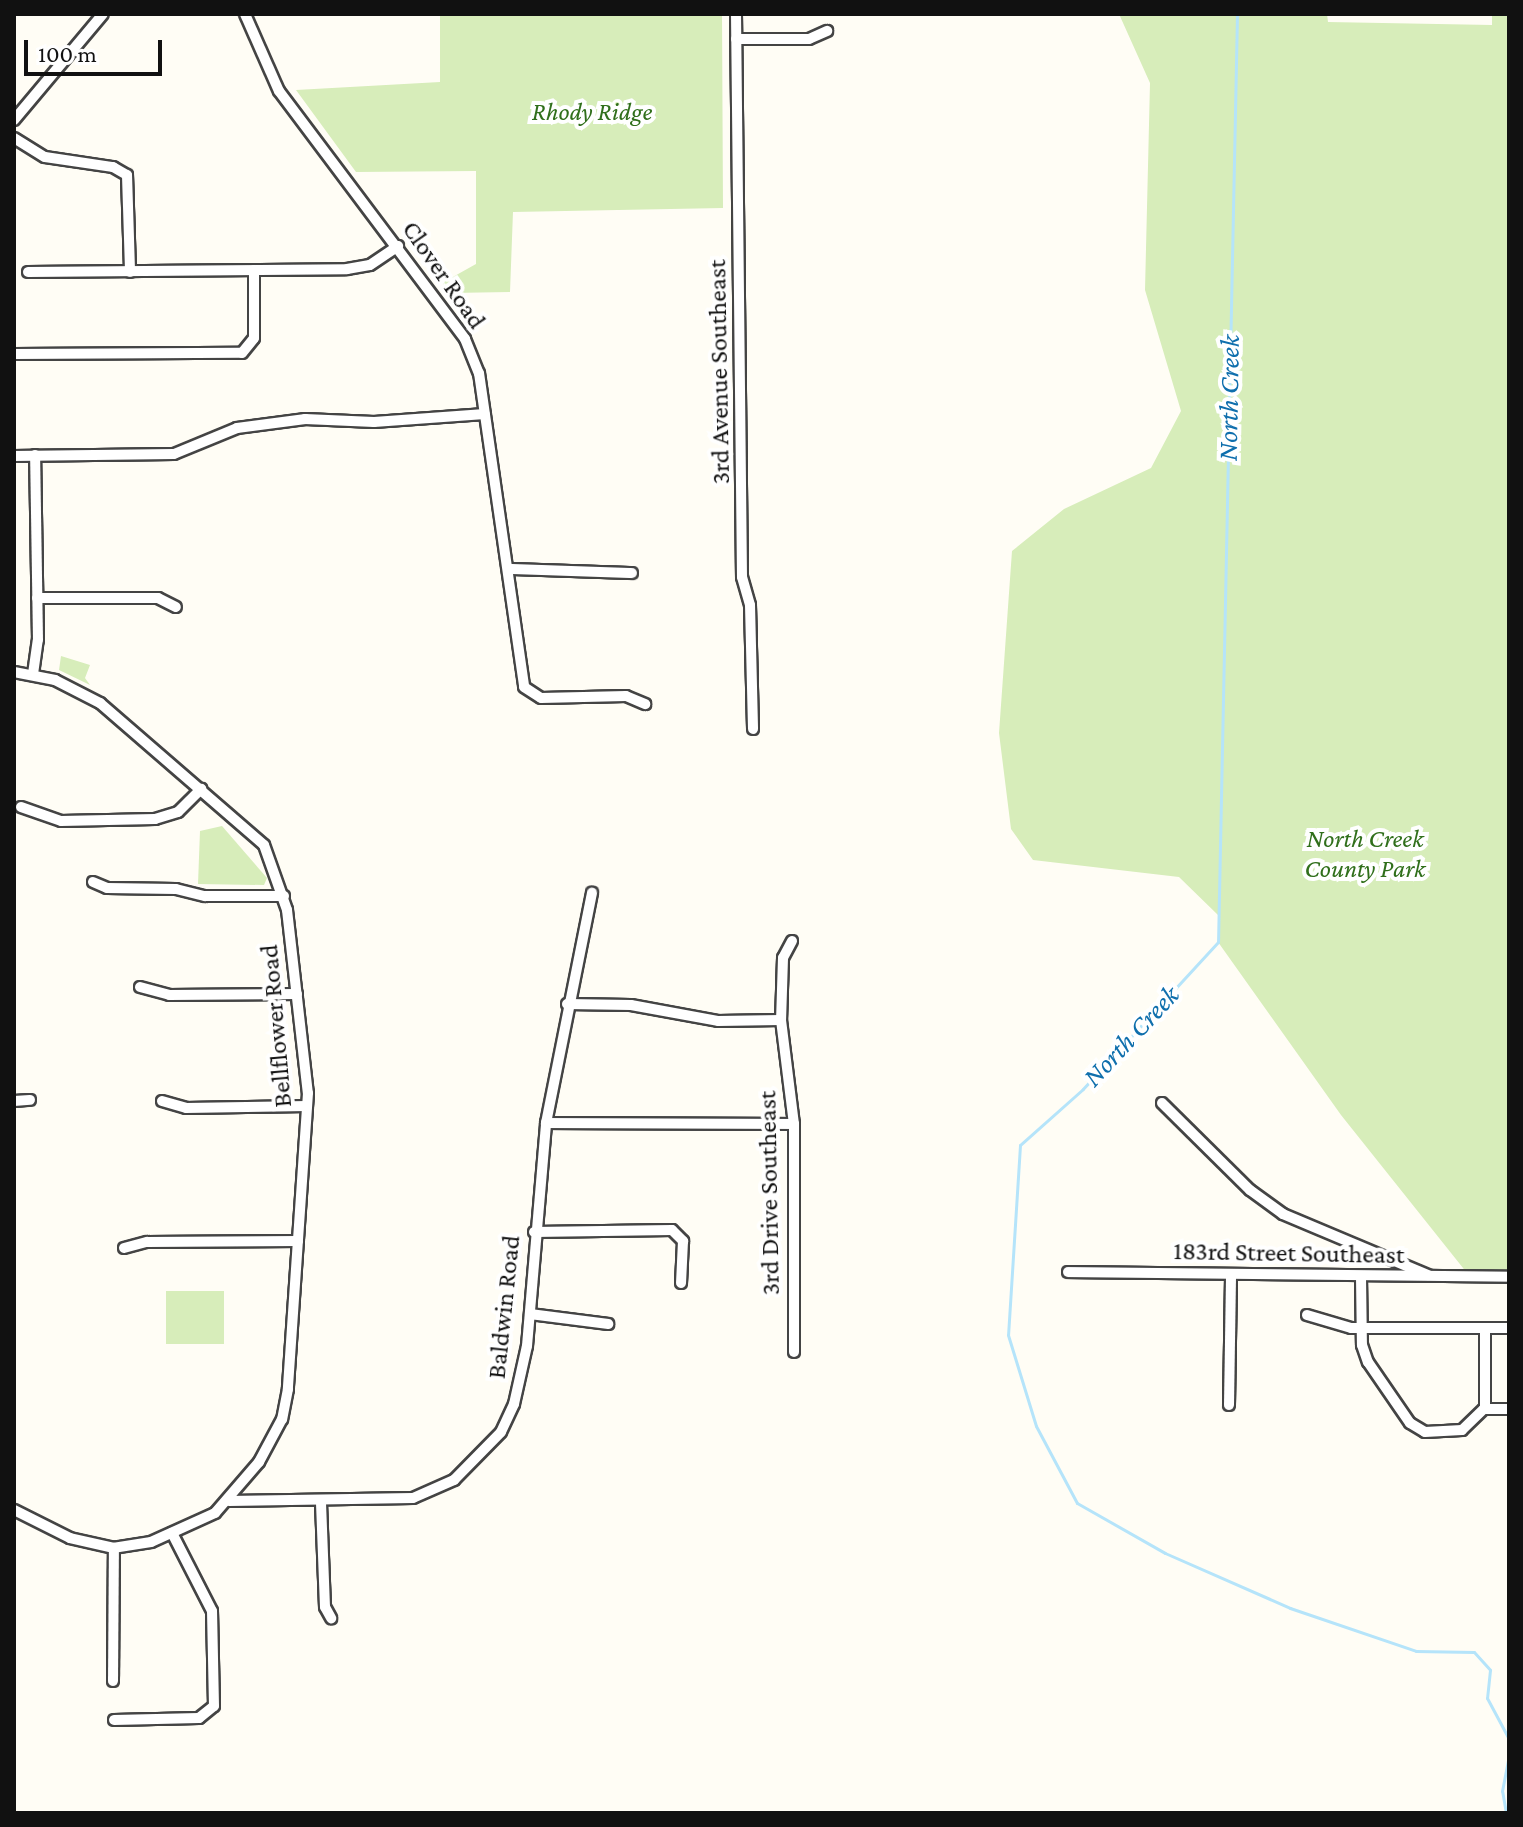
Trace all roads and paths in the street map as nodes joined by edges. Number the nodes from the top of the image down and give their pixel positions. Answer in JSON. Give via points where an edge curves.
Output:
{"nodes":[{"id":1,"x":103,"y":14,"type":"edge"},
{"id":2,"x":245,"y":14,"type":"edge"},
{"id":3,"x":736,"y":14,"type":"edge"},
{"id":4,"x":827,"y":31,"type":"dead end"},
{"id":5,"x":736,"y":39,"type":"junction"},
{"id":6,"x":14,"y":120,"type":"edge"},
{"id":7,"x":14,"y":138,"type":"edge"},
{"id":8,"x":398,"y":246,"type":"junction"},
{"id":9,"x":254,"y":270,"type":"junction"},
{"id":10,"x":28,"y":272,"type":"dead end"},
{"id":11,"x":130,"y":272,"type":"junction"},
{"id":12,"x":14,"y":354,"type":"edge"},
{"id":13,"x":485,"y":414,"type":"junction"},
{"id":14,"x":35,"y":455,"type":"junction"},
{"id":15,"x":14,"y":456,"type":"edge"},
{"id":16,"x":510,"y":569,"type":"junction"},
{"id":17,"x":632,"y":573,"type":"dead end"},
{"id":18,"x":37,"y":598,"type":"junction"},
{"id":19,"x":176,"y":607,"type":"dead end"},
{"id":20,"x":14,"y":672,"type":"edge"},
{"id":21,"x":33,"y":674,"type":"junction"},
{"id":22,"x":645,"y":704,"type":"dead end"},
{"id":23,"x":753,"y":729,"type":"dead end"},
{"id":24,"x":201,"y":789,"type":"junction"},
{"id":25,"x":21,"y":807,"type":"dead end"},
{"id":26,"x":93,"y":882,"type":"dead end"},
{"id":27,"x":592,"y":893,"type":"dead end"},
{"id":28,"x":284,"y":896,"type":"junction"},
{"id":29,"x":792,"y":941,"type":"dead end"},
{"id":30,"x":140,"y":987,"type":"dead end"},
{"id":31,"x":297,"y":994,"type":"junction"},
{"id":32,"x":567,"y":1004,"type":"junction"},
{"id":33,"x":781,"y":1020,"type":"junction"},
{"id":34,"x":30,"y":1100,"type":"dead end"},
{"id":35,"x":14,"y":1101,"type":"edge"},
{"id":36,"x":162,"y":1101,"type":"dead end"},
{"id":37,"x":1162,"y":1103,"type":"dead end"},
{"id":38,"x":307,"y":1106,"type":"junction"},
{"id":39,"x":546,"y":1123,"type":"junction"},
{"id":40,"x":794,"y":1124,"type":"junction"},
{"id":41,"x":534,"y":1232,"type":"junction"},
{"id":42,"x":298,"y":1241,"type":"junction"},
{"id":43,"x":124,"y":1248,"type":"dead end"},
{"id":44,"x":1068,"y":1272,"type":"dead end"},
{"id":45,"x":1231,"y":1274,"type":"junction"},
{"id":46,"x":1361,"y":1277,"type":"junction"},
{"id":47,"x":1509,"y":1277,"type":"edge"},
{"id":48,"x":1434,"y":1278,"type":"junction"},
{"id":49,"x":681,"y":1283,"type":"dead end"},
{"id":50,"x":530,"y":1314,"type":"junction"},
{"id":51,"x":1307,"y":1315,"type":"dead end"},
{"id":52,"x":608,"y":1324,"type":"dead end"},
{"id":53,"x":1361,"y":1328,"type":"junction"},
{"id":54,"x":1485,"y":1328,"type":"junction"},
{"id":55,"x":1509,"y":1328,"type":"edge"},
{"id":56,"x":794,"y":1352,"type":"dead end"},
{"id":57,"x":1229,"y":1405,"type":"dead end"},
{"id":58,"x":1484,"y":1409,"type":"junction"},
{"id":59,"x":1509,"y":1409,"type":"edge"},
{"id":60,"x":229,"y":1501,"type":"junction"},
{"id":61,"x":321,"y":1503,"type":"junction"},
{"id":62,"x":14,"y":1510,"type":"edge"},
{"id":63,"x":172,"y":1533,"type":"junction"},
{"id":64,"x":114,"y":1548,"type":"junction"},
{"id":65,"x":331,"y":1618,"type":"dead end"},
{"id":66,"x":113,"y":1681,"type":"dead end"},
{"id":67,"x":114,"y":1720,"type":"dead end"}],
"edges":[{"from":1,"to":6,"type":"street"},
{"from":2,"to":8,"type":"street","name":"Clover Road","via":[[279,91]]},
{"from":3,"to":5,"type":"street","name":"3rd Avenue Southeast"},
{"from":4,"to":5,"type":"street","via":[[809,39]]},
{"from":5,"to":23,"type":"street","name":"3rd Avenue Southeast","via":[[742,577],[750,605]]},
{"from":7,"to":11,"type":"street","via":[[45,157],[121,170],[130,183]]},
{"from":8,"to":9,"type":"street","via":[[359,268]]},
{"from":8,"to":13,"type":"street","name":"Clover Road","via":[[465,339],[479,373]]},
{"from":9,"to":11,"type":"street"},
{"from":9,"to":12,"type":"street","via":[[250,347],[235,354]]},
{"from":10,"to":11,"type":"street"},
{"from":13,"to":14,"type":"street","via":[[374,422],[305,419],[237,428],[174,454]]},
{"from":13,"to":16,"type":"street","name":"Clover Road"},
{"from":14,"to":15,"type":"street"},
{"from":14,"to":18,"type":"street"},
{"from":16,"to":17,"type":"street"},
{"from":16,"to":22,"type":"street","name":"Clover Road","via":[[522,681],[528,693],[541,698],[626,696]]},
{"from":18,"to":19,"type":"street","via":[[158,598]]},
{"from":18,"to":21,"type":"street"},
{"from":20,"to":21,"type":"street","name":"Bellflower Road"},
{"from":21,"to":24,"type":"street","name":"Bellflower Road","via":[[100,703]]},
{"from":24,"to":25,"type":"street","via":[[178,812],[155,819],[61,821]]},
{"from":24,"to":28,"type":"street","name":"Bellflower Road","via":[[254,832],[272,859]]},
{"from":26,"to":28,"type":"street","via":[[107,888],[176,889],[205,896]]},
{"from":27,"to":32,"type":"street","name":"Baldwin Road"},
{"from":28,"to":31,"type":"street","name":"Bellflower Road"},
{"from":29,"to":33,"type":"street","name":"3rd Drive Southeast","via":[[783,958]]},
{"from":30,"to":31,"type":"street","via":[[169,995]]},
{"from":31,"to":38,"type":"street","name":"Bellflower Road"},
{"from":32,"to":33,"type":"street","via":[[631,1005],[718,1021]]},
{"from":32,"to":39,"type":"street","name":"Baldwin Road"},
{"from":33,"to":40,"type":"street","name":"3rd Drive Southeast"},
{"from":34,"to":35,"type":"street"},
{"from":36,"to":38,"type":"street","via":[[186,1108]]},
{"from":37,"to":48,"type":"street","via":[[1250,1190],[1283,1214]]},
{"from":38,"to":42,"type":"street","name":"Bellflower Road"},
{"from":39,"to":40,"type":"street"},
{"from":39,"to":41,"type":"street","name":"Baldwin Road"},
{"from":40,"to":56,"type":"street","name":"3rd Drive Southeast"},
{"from":41,"to":49,"type":"street","via":[[672,1230],[683,1241]]},
{"from":41,"to":50,"type":"street","name":"Baldwin Road"},
{"from":42,"to":43,"type":"street","via":[[147,1242]]},
{"from":42,"to":60,"type":"street","name":"Bellflower Road","via":[[286,1404],[274,1438]]},
{"from":44,"to":45,"type":"street","name":"183rd Street Southeast"},
{"from":45,"to":46,"type":"street","name":"183rd Street Southeast"},
{"from":45,"to":57,"type":"street"},
{"from":46,"to":48,"type":"street","name":"183rd Street Southeast"},
{"from":46,"to":53,"type":"street"},
{"from":47,"to":48,"type":"street","name":"183rd Street Southeast"},
{"from":50,"to":52,"type":"street"},
{"from":50,"to":61,"type":"street","name":"Baldwin Road","via":[[511,1411],[494,1442],[467,1470],[443,1487],[413,1498]]},
{"from":51,"to":53,"type":"street"},
{"from":53,"to":54,"type":"street"},
{"from":53,"to":58,"type":"street","via":[[1368,1362],[1400,1411],[1425,1432],[1444,1435],[1462,1430]]},
{"from":54,"to":55,"type":"street"},
{"from":54,"to":58,"type":"street","via":[[1489,1389]]},
{"from":58,"to":59,"type":"street"},
{"from":60,"to":61,"type":"street","name":"Baldwin Road"},
{"from":60,"to":63,"type":"street"},
{"from":61,"to":65,"type":"street","via":[[325,1607]]},
{"from":62,"to":64,"type":"street","via":[[70,1538]]},
{"from":63,"to":64,"type":"street"},
{"from":63,"to":67,"type":"street","via":[[212,1611],[214,1706],[199,1718]]},
{"from":64,"to":66,"type":"street"}]}
